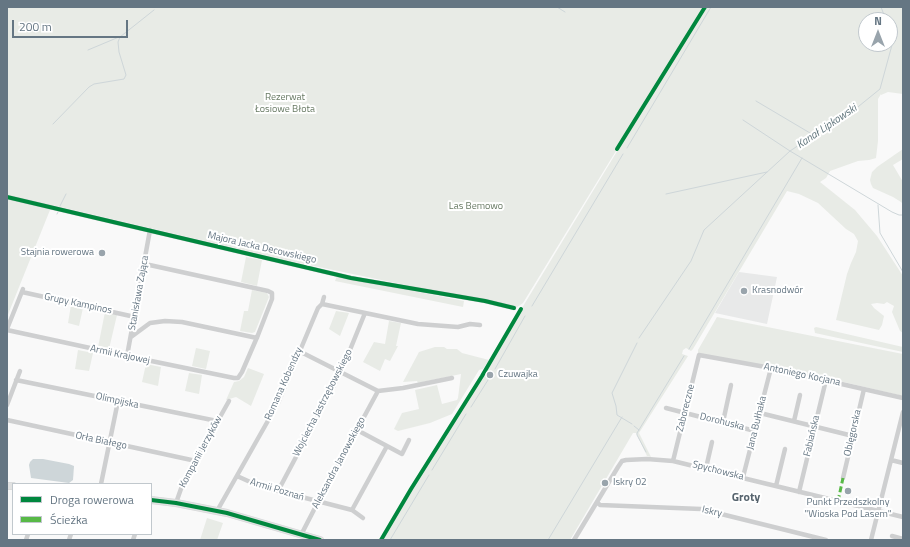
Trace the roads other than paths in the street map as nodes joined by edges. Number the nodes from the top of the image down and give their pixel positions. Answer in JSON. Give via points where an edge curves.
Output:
{"nodes":[{"id":1,"x":7,"y":197,"type":"edge"},
{"id":2,"x":150,"y":230,"type":"junction"},
{"id":3,"x":144,"y":264,"type":"junction"},
{"id":4,"x":324,"y":297,"type":"dead end"},
{"id":5,"x":322,"y":304,"type":"junction"},
{"id":6,"x":514,"y":308,"type":"dead end"},
{"id":7,"x":365,"y":313,"type":"junction"},
{"id":8,"x":135,"y":317,"type":"junction"},
{"id":9,"x":480,"y":325,"type":"dead end"},
{"id":10,"x":7,"y":329,"type":"edge"},
{"id":11,"x":131,"y":337,"type":"junction"},
{"id":12,"x":257,"y":338,"type":"junction"},
{"id":13,"x":299,"y":351,"type":"junction"},
{"id":14,"x":700,"y":355,"type":"joint"},
{"id":15,"x":127,"y":356,"type":"junction"},
{"id":16,"x":771,"y":368,"type":"junction"},
{"id":17,"x":20,"y":371,"type":"dead end"},
{"id":18,"x":341,"y":372,"type":"junction"},
{"id":19,"x":452,"y":378,"type":"dead end"},
{"id":20,"x":16,"y":380,"type":"junction"},
{"id":21,"x":826,"y":380,"type":"junction"},
{"id":22,"x":731,"y":385,"type":"dead end"},
{"id":23,"x":864,"y":389,"type":"junction"},
{"id":24,"x":378,"y":391,"type":"junction"},
{"id":25,"x":800,"y":395,"type":"dead end"},
{"id":26,"x":903,"y":398,"type":"edge"},
{"id":27,"x":118,"y":401,"type":"junction"},
{"id":28,"x":229,"y":401,"type":"dead end"},
{"id":29,"x":7,"y":405,"type":"edge"},
{"id":30,"x":666,"y":408,"type":"dead end"},
{"id":31,"x":903,"y":412,"type":"edge"},
{"id":32,"x":684,"y":413,"type":"junction"},
{"id":33,"x":760,"y":413,"type":"junction"},
{"id":34,"x":7,"y":420,"type":"edge"},
{"id":35,"x":217,"y":421,"type":"junction"},
{"id":36,"x":794,"y":421,"type":"junction"},
{"id":37,"x":723,"y":422,"type":"junction"},
{"id":38,"x":815,"y":426,"type":"junction"},
{"id":39,"x":357,"y":430,"type":"junction"},
{"id":40,"x":755,"y":431,"type":"junction"},
{"id":41,"x":853,"y":436,"type":"junction"},
{"id":42,"x":409,"y":440,"type":"dead end"},
{"id":43,"x":712,"y":442,"type":"dead end"},
{"id":44,"x":109,"y":443,"type":"junction"},
{"id":45,"x":387,"y":446,"type":"junction"},
{"id":46,"x":785,"y":449,"type":"dead end"},
{"id":47,"x":891,"y":460,"type":"junction"},
{"id":48,"x":196,"y":461,"type":"junction"},
{"id":49,"x":673,"y":461,"type":"junction"},
{"id":50,"x":903,"y":463,"type":"edge"},
{"id":51,"x":706,"y":468,"type":"junction"},
{"id":52,"x":237,"y":476,"type":"junction"},
{"id":53,"x":743,"y":477,"type":"junction"},
{"id":54,"x":843,"y":478,"type":"dead end"},
{"id":55,"x":102,"y":483,"type":"edge"},
{"id":56,"x":776,"y":486,"type":"junction"},
{"id":57,"x":278,"y":491,"type":"junction"},
{"id":58,"x":799,"y":492,"type":"junction"},
{"id":59,"x":152,"y":500,"type":"edge"},
{"id":60,"x":318,"y":502,"type":"junction"},
{"id":61,"x":597,"y":502,"type":"junction"},
{"id":62,"x":176,"y":503,"type":"junction"},
{"id":63,"x":352,"y":510,"type":"junction"},
{"id":64,"x":217,"y":511,"type":"junction"},
{"id":65,"x":879,"y":511,"type":"junction"},
{"id":66,"x":903,"y":517,"type":"edge"},
{"id":67,"x":363,"y":518,"type":"dead end"},
{"id":68,"x":301,"y":535,"type":"junction"},
{"id":69,"x":892,"y":536,"type":"dead end"},
{"id":70,"x":903,"y":539,"type":"edge"},
{"id":71,"x":320,"y":540,"type":"edge"},
{"id":72,"x":574,"y":540,"type":"edge"},
{"id":73,"x":826,"y":540,"type":"edge"},
{"id":74,"x":871,"y":540,"type":"edge"}],
"edges":[{"from":1,"to":2,"type":"street","name":"Majora Jacka Decowskiego"},
{"from":2,"to":3,"type":"street","name":"Stanisława Zająca"},
{"from":2,"to":6,"type":"street","name":"Majora Jacka Decowskiego","via":[[351,278]]},
{"from":3,"to":8,"type":"street","name":"Stanisława Zająca"},
{"from":3,"to":12,"type":"street","via":[[272,293]]},
{"from":4,"to":5,"type":"street","name":"Romana Kobendzy"},
{"from":5,"to":7,"type":"street"},
{"from":5,"to":13,"type":"street","name":"Romana Kobendzy"},
{"from":7,"to":9,"type":"street","via":[[421,325]]},
{"from":7,"to":18,"type":"street","name":"Wojciecha Jastrzębowskiego"},
{"from":8,"to":10,"type":"street","name":"Grupy Kampinos","via":[[22,290]]},
{"from":8,"to":11,"type":"street","name":"Stanisława Zająca"},
{"from":10,"to":15,"type":"street","name":"Armii Krajowej"},
{"from":11,"to":12,"type":"street","via":[[150,323],[165,321],[182,322]]},
{"from":11,"to":15,"type":"street","name":"Stanisława Zająca"},
{"from":12,"to":15,"type":"street","name":"Armii Krajowej","via":[[238,378]]},
{"from":13,"to":18,"type":"street"},
{"from":13,"to":52,"type":"street","name":"Romana Kobendzy","via":[[278,403]]},
{"from":14,"to":16,"type":"street","name":"Antoniego Kocjana"},
{"from":14,"to":32,"type":"street","name":"Zaboreczne"},
{"from":16,"to":21,"type":"street","name":"Antoniego Kocjana"},
{"from":16,"to":33,"type":"street","name":"Jana Bułhaka"},
{"from":17,"to":20,"type":"street"},
{"from":18,"to":24,"type":"street"},
{"from":18,"to":57,"type":"street","name":"Wojciecha Jastrzębowskiego"},
{"from":19,"to":24,"type":"street"},
{"from":20,"to":27,"type":"street","name":"Olimpijska"},
{"from":20,"to":29,"type":"street"},
{"from":21,"to":23,"type":"street","name":"Antoniego Kocjana"},
{"from":21,"to":38,"type":"street","name":"Fabiańska"},
{"from":22,"to":37,"type":"street"},
{"from":23,"to":26,"type":"street","name":"Antoniego Kocjana"},
{"from":23,"to":41,"type":"street","name":"Oblęgorska"},
{"from":24,"to":39,"type":"street","name":"Aleksandra Janowskiego"},
{"from":25,"to":36,"type":"street"},
{"from":27,"to":35,"type":"street","name":"Olimpijska"},
{"from":27,"to":44,"type":"street"},
{"from":28,"to":35,"type":"street","name":"Kompanii Jerzyków"},
{"from":30,"to":32,"type":"street","name":"Dorohuska"},
{"from":31,"to":47,"type":"street"},
{"from":32,"to":37,"type":"street","name":"Dorohuska"},
{"from":32,"to":49,"type":"street","name":"Zaboreczne"},
{"from":33,"to":36,"type":"street"},
{"from":33,"to":40,"type":"street","name":"Jana Bułhaka"},
{"from":34,"to":44,"type":"street","name":"Orła Białego"},
{"from":35,"to":48,"type":"street","name":"Kompanii Jerzyków"},
{"from":36,"to":38,"type":"street"},
{"from":37,"to":40,"type":"street","name":"Dorohuska"},
{"from":38,"to":41,"type":"street"},
{"from":38,"to":58,"type":"street","name":"Fabiańska"},
{"from":39,"to":45,"type":"street"},
{"from":39,"to":60,"type":"street","name":"Aleksandra Janowskiego"},
{"from":40,"to":53,"type":"street","name":"Jana Bułhaka"},
{"from":41,"to":54,"type":"street","name":"Oblęgorska"},
{"from":42,"to":45,"type":"street","via":[[402,454]]},
{"from":43,"to":51,"type":"street"},
{"from":44,"to":48,"type":"street","name":"Orła Białego"},
{"from":44,"to":55,"type":"street"},
{"from":45,"to":63,"type":"street"},
{"from":46,"to":56,"type":"street"},
{"from":47,"to":50,"type":"street"},
{"from":47,"to":65,"type":"street"},
{"from":48,"to":62,"type":"street","name":"Kompanii Jerzyków","via":[[183,482]]},
{"from":49,"to":51,"type":"street","name":"Spychowska"},
{"from":49,"to":61,"type":"street","name":"Spychowska","via":[[622,461]]},
{"from":51,"to":53,"type":"street","name":"Spychowska"},
{"from":52,"to":57,"type":"street","name":"Armii Poznań"},
{"from":52,"to":64,"type":"street","name":"Romana Kobendzy"},
{"from":53,"to":56,"type":"street","name":"Spychowska"},
{"from":56,"to":58,"type":"street","name":"Spychowska"},
{"from":57,"to":60,"type":"street","name":"Armii Poznań"},
{"from":58,"to":65,"type":"street","name":"Spychowska"},
{"from":59,"to":62,"type":"street"},
{"from":60,"to":63,"type":"street","name":"Armii Poznań"},
{"from":60,"to":68,"type":"street","name":"Aleksandra Janowskiego"},
{"from":61,"to":72,"type":"street","name":"Spychowska"},
{"from":61,"to":73,"type":"street","name":"Iskry","via":[[600,505],[701,509]]},
{"from":62,"to":64,"type":"street"},
{"from":63,"to":67,"type":"street","name":"Armii Poznań"},
{"from":64,"to":68,"type":"street"},
{"from":65,"to":66,"type":"street","name":"Spychowska"},
{"from":65,"to":74,"type":"street"},
{"from":68,"to":71,"type":"street"},
{"from":69,"to":70,"type":"street"}]}
